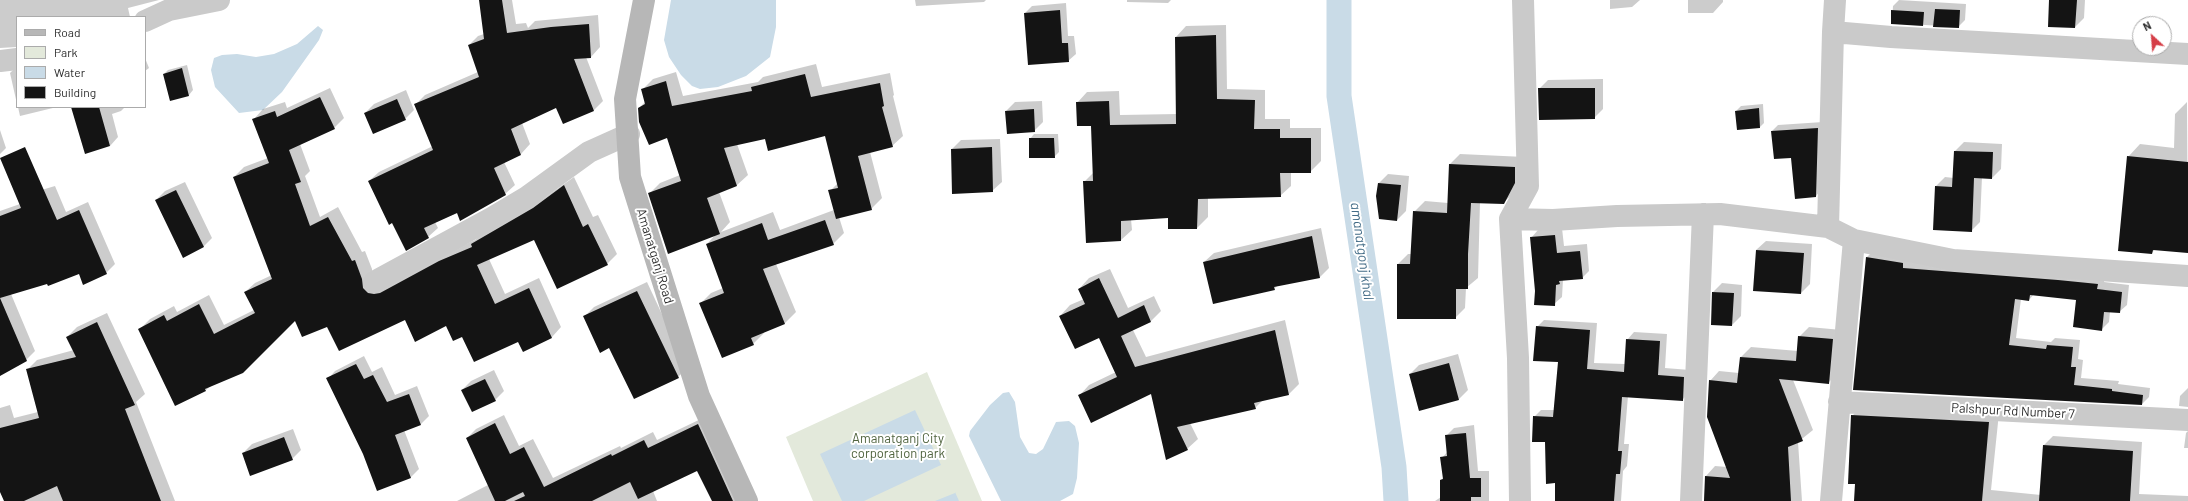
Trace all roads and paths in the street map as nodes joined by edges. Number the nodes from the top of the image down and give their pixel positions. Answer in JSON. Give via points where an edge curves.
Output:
{"nodes":[{"id":1,"x":219,"y":0,"type":"edge"},
{"id":2,"x":644,"y":0,"type":"edge"},
{"id":3,"x":1523,"y":0,"type":"edge"},
{"id":4,"x":1835,"y":0,"type":"edge"},
{"id":5,"x":146,"y":22,"type":"edge"},
{"id":6,"x":1833,"y":32,"type":"junction"},
{"id":7,"x":2188,"y":54,"type":"edge"},
{"id":8,"x":16,"y":59,"type":"edge"},
{"id":9,"x":0,"y":61,"type":"edge"},
{"id":10,"x":629,"y":134,"type":"junction"},
{"id":11,"x":1703,"y":214,"type":"junction"},
{"id":12,"x":1510,"y":219,"type":"junction"},
{"id":13,"x":1828,"y":227,"type":"junction"},
{"id":14,"x":1854,"y":240,"type":"junction"},
{"id":15,"x":2188,"y":276,"type":"edge"},
{"id":16,"x":374,"y":282,"type":"dead end"},
{"id":17,"x":1839,"y":402,"type":"junction"},
{"id":18,"x":2188,"y":420,"type":"edge"},
{"id":19,"x":747,"y":501,"type":"edge"},
{"id":20,"x":1520,"y":501,"type":"edge"},
{"id":21,"x":1691,"y":501,"type":"edge"},
{"id":22,"x":1831,"y":501,"type":"edge"}],
"edges":[{"from":1,"to":5,"type":"street","via":[[169,10]]},
{"from":2,"to":10,"type":"main road","name":"Amanatganj Road","via":[[625,98]]},
{"from":3,"to":12,"type":"street","via":[[1528,186]]},
{"from":4,"to":6,"type":"street"},
{"from":6,"to":7,"type":"street"},
{"from":6,"to":13,"type":"street"},
{"from":8,"to":9,"type":"street"},
{"from":10,"to":16,"type":"street","via":[[588,152],[509,208]]},
{"from":10,"to":19,"type":"main road","name":"Amanatganj Road","via":[[630,177],[699,396]]},
{"from":11,"to":12,"type":"street","via":[[1552,220]]},
{"from":11,"to":13,"type":"street"},
{"from":11,"to":21,"type":"street"},
{"from":12,"to":20,"type":"street","via":[[1518,358]]},
{"from":13,"to":14,"type":"street"},
{"from":14,"to":15,"type":"street","via":[[1953,260]]},
{"from":14,"to":17,"type":"street"},
{"from":17,"to":18,"type":"street","name":"Palshpur Rd Number 7"},
{"from":17,"to":22,"type":"street"}]}
